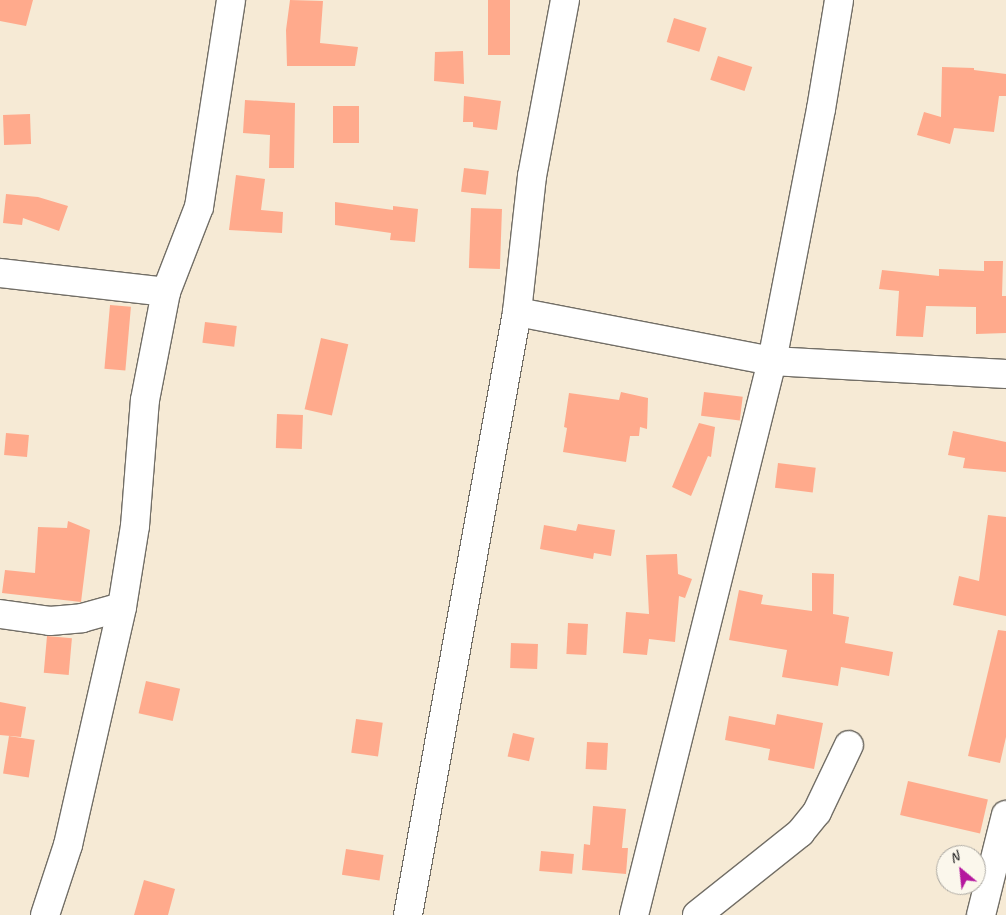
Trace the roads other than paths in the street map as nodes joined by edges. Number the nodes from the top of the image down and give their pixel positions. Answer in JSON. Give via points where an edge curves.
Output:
{"nodes":[{"id":1,"x":231,"y":0,"type":"edge"},
{"id":2,"x":565,"y":0,"type":"edge"},
{"id":3,"x":839,"y":0,"type":"edge"},
{"id":4,"x":0,"y":273,"type":"edge"},
{"id":5,"x":166,"y":292,"type":"junction"},
{"id":6,"x":517,"y":312,"type":"junction"},
{"id":7,"x":772,"y":361,"type":"junction"},
{"id":8,"x":1006,"y":374,"type":"edge"},
{"id":9,"x":122,"y":607,"type":"junction"},
{"id":10,"x":0,"y":614,"type":"edge"},
{"id":11,"x":849,"y":745,"type":"dead end"},
{"id":12,"x":1006,"y":815,"type":"edge"},
{"id":13,"x":45,"y":915,"type":"edge"},
{"id":14,"x":408,"y":915,"type":"edge"},
{"id":15,"x":634,"y":915,"type":"edge"},
{"id":16,"x":697,"y":915,"type":"edge"},
{"id":17,"x":981,"y":915,"type":"edge"}],
"edges":[{"from":1,"to":5,"type":"street","via":[[199,207]]},
{"from":2,"to":6,"type":"street","via":[[532,176]]},
{"from":3,"to":7,"type":"street"},
{"from":4,"to":5,"type":"street"},
{"from":5,"to":9,"type":"street","via":[[145,400],[135,526]]},
{"from":6,"to":7,"type":"street"},
{"from":6,"to":14,"type":"street"},
{"from":7,"to":8,"type":"street"},
{"from":7,"to":15,"type":"street"},
{"from":9,"to":10,"type":"street","via":[[82,618],[50,621]]},
{"from":9,"to":13,"type":"street","via":[[68,845]]},
{"from":11,"to":16,"type":"street","via":[[817,812],[800,833]]},
{"from":12,"to":17,"type":"street"}]}
